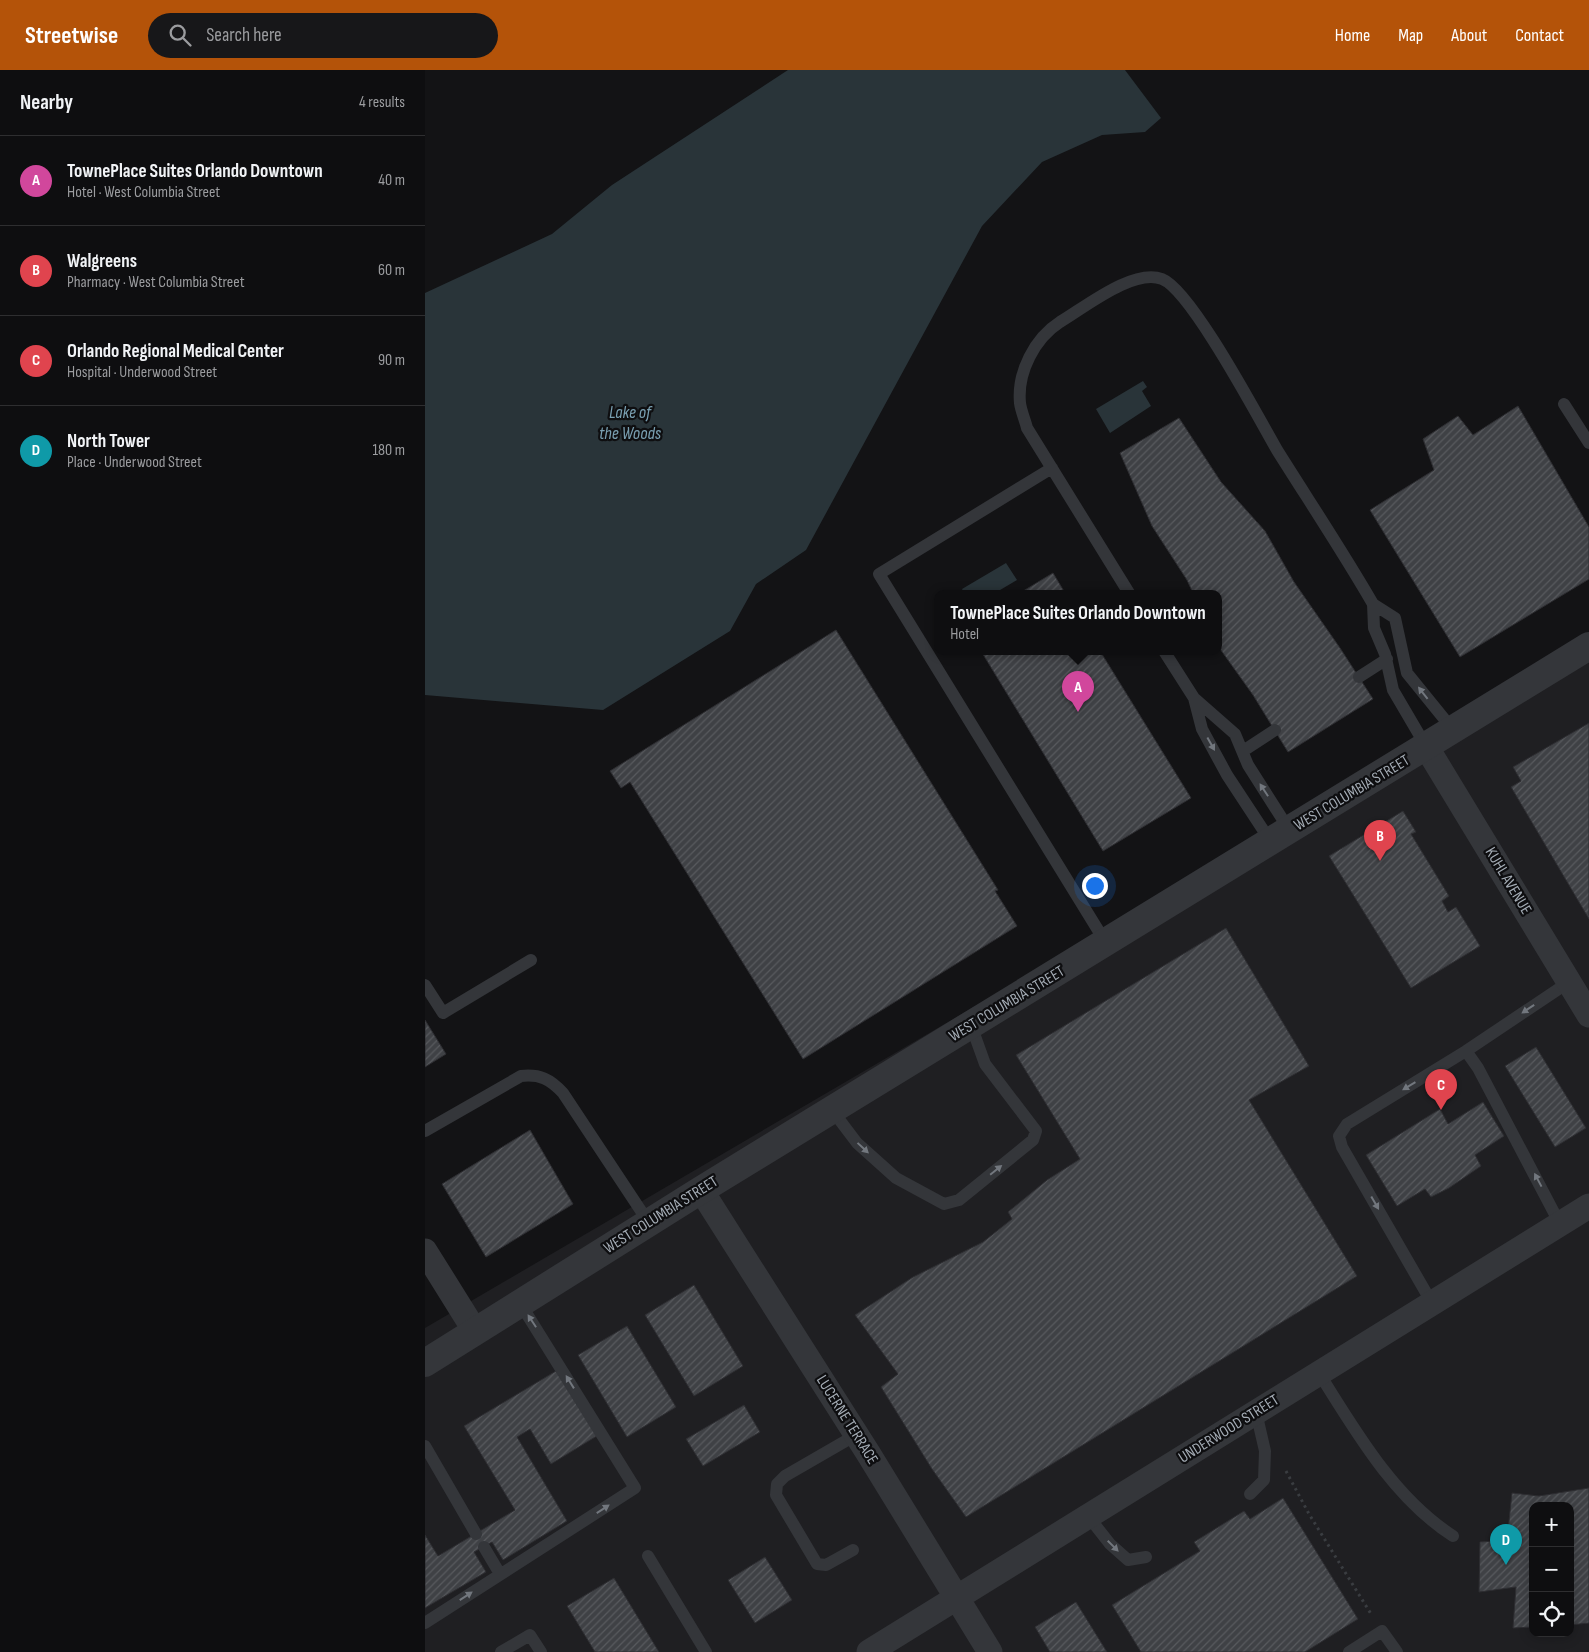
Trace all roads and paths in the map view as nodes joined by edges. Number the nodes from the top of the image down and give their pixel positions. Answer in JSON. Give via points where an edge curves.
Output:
{"nodes":[{"id":1,"x":1564,"y":404,"type":"dead end"},
{"id":2,"x":1589,"y":443,"type":"edge"},
{"id":3,"x":1052,"y":468,"type":"junction"},
{"id":4,"x":1127,"y":590,"type":"edge"},
{"id":5,"x":1373,"y":604,"type":"junction"},
{"id":6,"x":1589,"y":646,"type":"edge"},
{"id":7,"x":1167,"y":655,"type":"edge"},
{"id":8,"x":1387,"y":659,"type":"junction"},
{"id":9,"x":1359,"y":677,"type":"dead end"},
{"id":10,"x":1194,"y":698,"type":"junction"},
{"id":11,"x":1275,"y":730,"type":"dead end"},
{"id":12,"x":1454,"y":731,"type":"junction"},
{"id":13,"x":1427,"y":748,"type":"junction"},
{"id":14,"x":1243,"y":751,"type":"junction"},
{"id":15,"x":1281,"y":836,"type":"junction"},
{"id":16,"x":1106,"y":944,"type":"junction"},
{"id":17,"x":531,"y":960,"type":"dead end"},
{"id":18,"x":1569,"y":982,"type":"junction"},
{"id":19,"x":425,"y":985,"type":"edge"},
{"id":20,"x":1589,"y":1015,"type":"edge"},
{"id":21,"x":971,"y":1025,"type":"junction"},
{"id":22,"x":1466,"y":1051,"type":"junction"},
{"id":23,"x":832,"y":1110,"type":"junction"},
{"id":24,"x":425,"y":1132,"type":"edge"},
{"id":25,"x":701,"y":1190,"type":"junction"},
{"id":26,"x":1589,"y":1206,"type":"edge"},
{"id":27,"x":649,"y":1223,"type":"junction"},
{"id":28,"x":1560,"y":1224,"type":"junction"},
{"id":29,"x":425,"y":1250,"type":"edge"},
{"id":30,"x":520,"y":1303,"type":"junction"},
{"id":31,"x":1432,"y":1303,"type":"junction"},
{"id":32,"x":475,"y":1331,"type":"junction"},
{"id":33,"x":425,"y":1363,"type":"edge"},
{"id":34,"x":1319,"y":1373,"type":"junction"},
{"id":35,"x":1256,"y":1412,"type":"junction"},
{"id":36,"x":856,"y":1435,"type":"junction"},
{"id":37,"x":425,"y":1446,"type":"edge"},
{"id":38,"x":1285,"y":1469,"type":"dead end"},
{"id":39,"x":1250,"y":1494,"type":"dead end"},
{"id":40,"x":1088,"y":1516,"type":"junction"},
{"id":41,"x":474,"y":1530,"type":"dead end"},
{"id":42,"x":1453,"y":1536,"type":"dead end"},
{"id":43,"x":484,"y":1547,"type":"dead end"},
{"id":44,"x":853,"y":1550,"type":"dead end"},
{"id":45,"x":648,"y":1556,"type":"dead end"},
{"id":46,"x":1147,"y":1557,"type":"dead end"},
{"id":47,"x":500,"y":1574,"type":"junction"},
{"id":48,"x":956,"y":1598,"type":"junction"},
{"id":49,"x":1374,"y":1619,"type":"dead end"},
{"id":50,"x":425,"y":1623,"type":"edge"},
{"id":51,"x":501,"y":1652,"type":"edge"},
{"id":52,"x":541,"y":1652,"type":"edge"},
{"id":53,"x":706,"y":1652,"type":"edge"},
{"id":54,"x":869,"y":1652,"type":"edge"},
{"id":55,"x":990,"y":1652,"type":"edge"},
{"id":56,"x":1349,"y":1652,"type":"edge"},
{"id":57,"x":1397,"y":1652,"type":"edge"}],
"edges":[{"from":1,"to":2,"type":"lane"},
{"from":3,"to":4,"type":"lane"},
{"from":3,"to":5,"type":"lane","via":[[1027,428],[1020,402],[1031,351],[1047,331],[1120,285],[1141,278],[1161,279],[1181,293],[1218,349]]},
{"from":3,"to":16,"type":"lane","via":[[879,574]]},
{"from":5,"to":8,"type":"lane","via":[[1374,628]]},
{"from":12,"to":5,"type":"lane","one_way":true,"via":[[1407,673],[1395,618]]},
{"from":6,"to":12,"type":"street","name":"WEST COLUMBIA STREET"},
{"from":7,"to":10,"type":"lane"},
{"from":8,"to":9,"type":"lane"},
{"from":8,"to":13,"type":"lane","via":[[1393,690]]},
{"from":10,"to":14,"type":"lane","via":[[1235,734]]},
{"from":10,"to":15,"type":"lane","one_way":true,"via":[[1202,729],[1227,775]]},
{"from":11,"to":14,"type":"lane"},
{"from":12,"to":13,"type":"street","name":"WEST COLUMBIA STREET"},
{"from":13,"to":15,"type":"street","name":"WEST COLUMBIA STREET"},
{"from":13,"to":18,"type":"street","name":"KUHL AVENUE"},
{"from":15,"to":14,"type":"lane","one_way":true},
{"from":15,"to":16,"type":"street","name":"WEST COLUMBIA STREET"},
{"from":16,"to":21,"type":"street","name":"WEST COLUMBIA STREET"},
{"from":17,"to":19,"type":"lane","via":[[443,1013]]},
{"from":18,"to":20,"type":"street","name":"KUHL AVENUE"},
{"from":18,"to":22,"type":"lane","one_way":true},
{"from":21,"to":23,"type":"street","name":"WEST COLUMBIA STREET"},
{"from":23,"to":21,"type":"lane","one_way":true,"via":[[857,1143],[896,1178],[944,1204],[959,1200],[1033,1140],[1036,1131],[985,1064]]},
{"from":28,"to":22,"type":"lane","one_way":true},
{"from":22,"to":31,"type":"lane","one_way":true,"via":[[1347,1124],[1339,1136],[1342,1147]]},
{"from":23,"to":25,"type":"street","name":"WEST COLUMBIA STREET"},
{"from":24,"to":27,"type":"lane","via":[[521,1076],[545,1077],[563,1093]]},
{"from":25,"to":27,"type":"street","name":"WEST COLUMBIA STREET"},
{"from":25,"to":36,"type":"street","name":"LUCERNE TERRACE"},
{"from":26,"to":28,"type":"street","name":"UNDERWOOD STREET"},
{"from":27,"to":30,"type":"street","name":"WEST COLUMBIA STREET"},
{"from":28,"to":31,"type":"street","name":"UNDERWOOD STREET"},
{"from":29,"to":32,"type":"street"},
{"from":30,"to":32,"type":"street","name":"WEST COLUMBIA STREET"},
{"from":47,"to":30,"type":"lane","one_way":true,"via":[[635,1488]]},
{"from":31,"to":34,"type":"street","name":"UNDERWOOD STREET"},
{"from":32,"to":33,"type":"street","name":"WEST COLUMBIA STREET"},
{"from":34,"to":35,"type":"street","name":"UNDERWOOD STREET"},
{"from":34,"to":42,"type":"lane","via":[[1354,1428],[1399,1488],[1430,1521]]},
{"from":35,"to":39,"type":"lane","via":[[1265,1451],[1264,1480]]},
{"from":35,"to":40,"type":"street","name":"UNDERWOOD STREET"},
{"from":36,"to":44,"type":"lane","via":[[785,1476],[777,1484],[776,1495],[817,1564],[826,1565]]},
{"from":36,"to":48,"type":"street","name":"LUCERNE TERRACE"},
{"from":37,"to":41,"type":"lane"},
{"from":38,"to":49,"type":"path"},
{"from":40,"to":46,"type":"lane","one_way":true,"via":[[1110,1544],[1128,1560]]},
{"from":40,"to":48,"type":"street","name":"UNDERWOOD STREET"},
{"from":43,"to":47,"type":"lane"},
{"from":45,"to":53,"type":"lane"},
{"from":50,"to":47,"type":"lane","one_way":true},
{"from":48,"to":54,"type":"street","name":"UNDERWOOD STREET"},
{"from":48,"to":55,"type":"street","name":"LUCERNE TERRACE"},
{"from":51,"to":52,"type":"lane","via":[[530,1635]]},
{"from":56,"to":57,"type":"lane","via":[[1382,1631]]}]}
